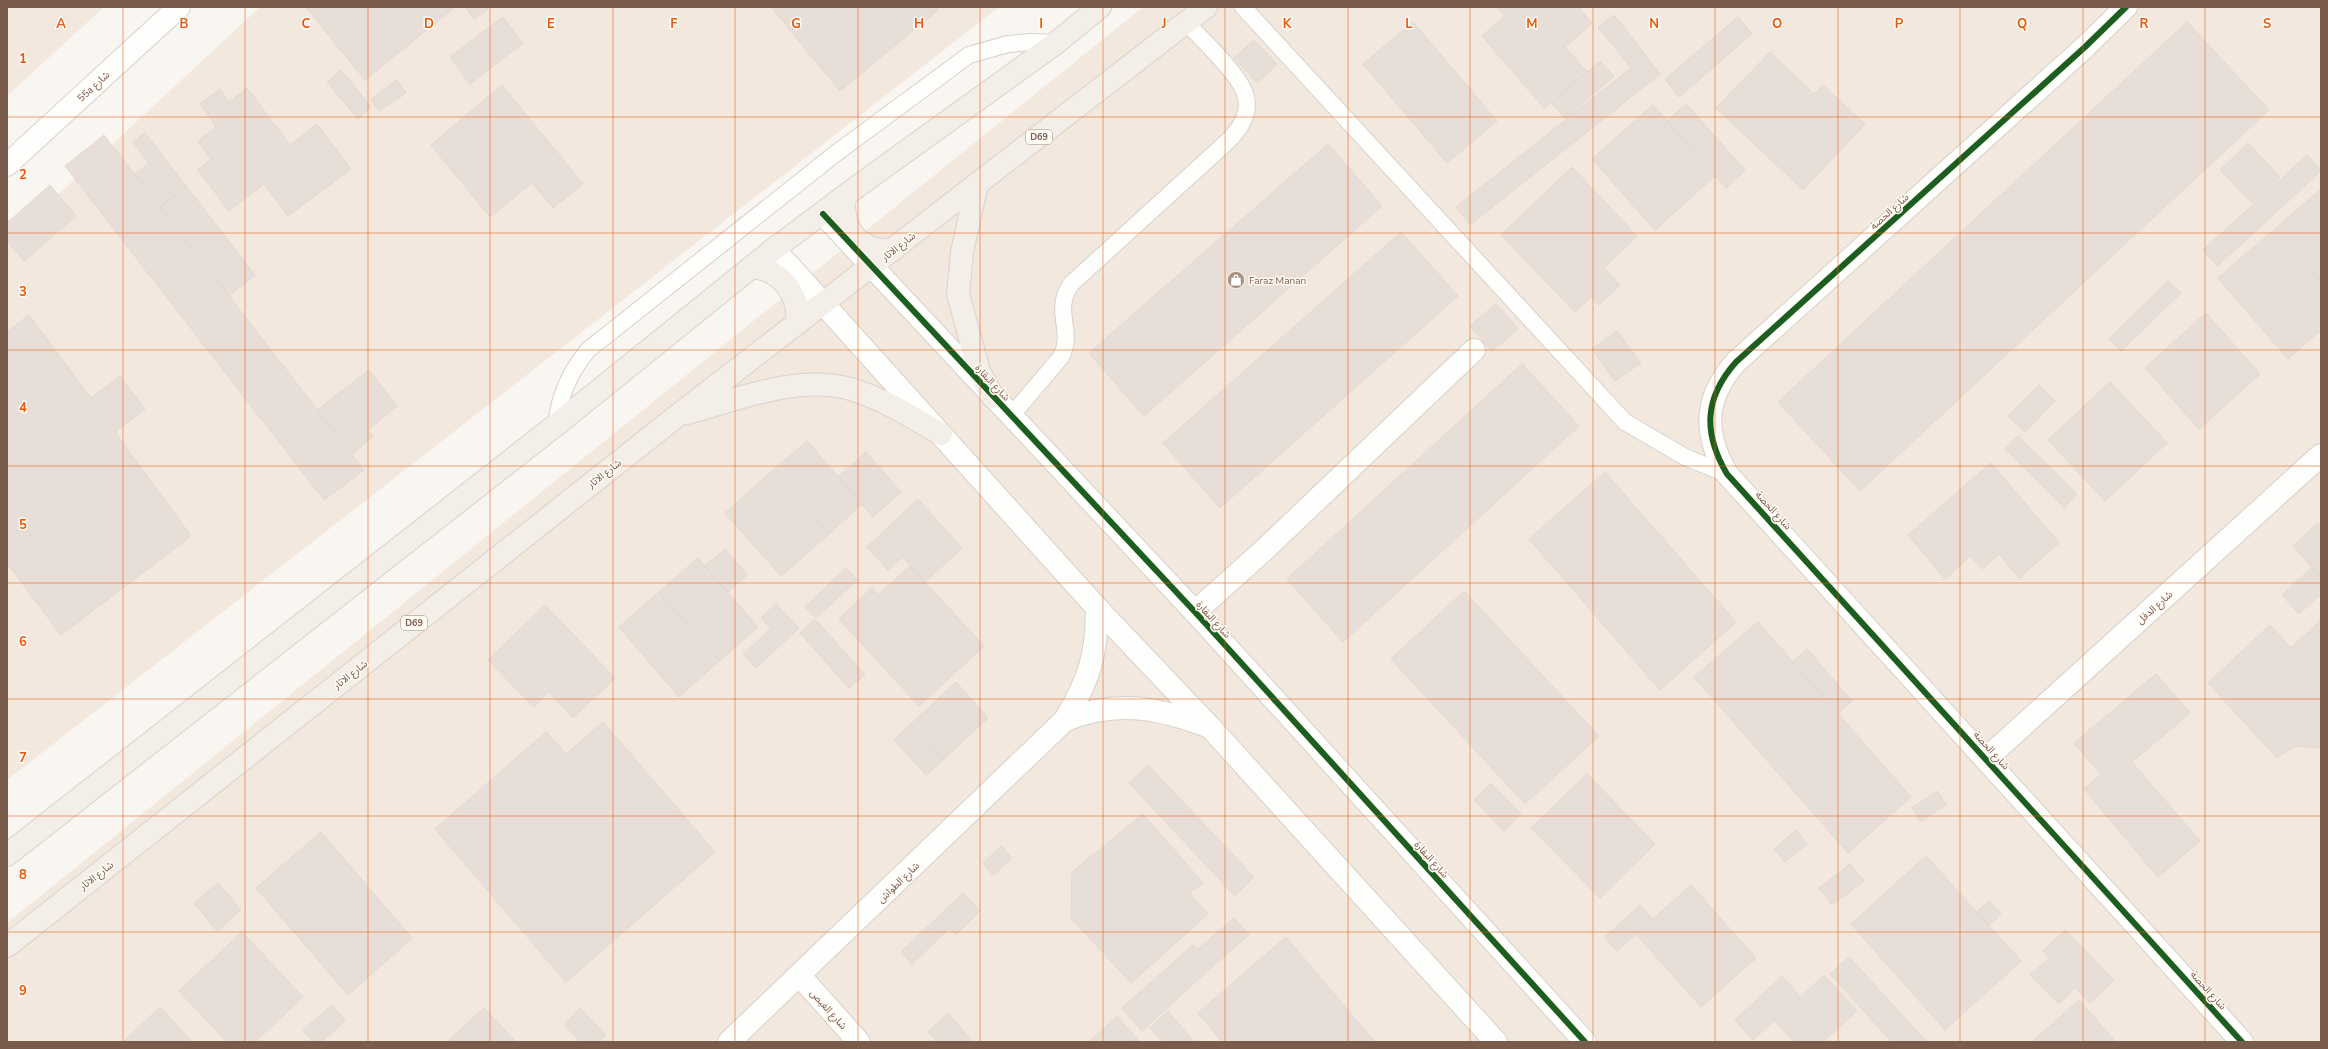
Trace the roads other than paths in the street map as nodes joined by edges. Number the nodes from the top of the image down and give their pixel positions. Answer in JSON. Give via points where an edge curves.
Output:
{"nodes":[{"id":1,"x":179,"y":7,"type":"edge"},
{"id":2,"x":1100,"y":7,"type":"edge"},
{"id":3,"x":1206,"y":7,"type":"edge"},
{"id":4,"x":1243,"y":7,"type":"edge"},
{"id":5,"x":2126,"y":7,"type":"edge"},
{"id":6,"x":1186,"y":23,"type":"junction"},
{"id":7,"x":1056,"y":43,"type":"junction"},
{"id":8,"x":7,"y":166,"type":"edge"},
{"id":9,"x":977,"y":184,"type":"junction"},
{"id":10,"x":845,"y":196,"type":"junction"},
{"id":11,"x":823,"y":214,"type":"junction"},
{"id":12,"x":774,"y":249,"type":"junction"},
{"id":13,"x":893,"y":250,"type":"junction"},
{"id":14,"x":752,"y":267,"type":"junction"},
{"id":15,"x":872,"y":267,"type":"junction"},
{"id":16,"x":824,"y":304,"type":"junction"},
{"id":17,"x":797,"y":324,"type":"junction"},
{"id":18,"x":1474,"y":350,"type":"dead end"},
{"id":19,"x":993,"y":397,"type":"junction"},
{"id":20,"x":677,"y":416,"type":"junction"},
{"id":21,"x":1011,"y":416,"type":"junction"},
{"id":22,"x":556,"y":425,"type":"junction"},
{"id":23,"x":941,"y":434,"type":"junction"},
{"id":24,"x":2321,"y":455,"type":"edge"},
{"id":25,"x":1727,"y":474,"type":"junction"},
{"id":26,"x":1097,"y":608,"type":"junction"},
{"id":27,"x":1195,"y":612,"type":"junction"},
{"id":28,"x":1065,"y":720,"type":"junction"},
{"id":29,"x":1210,"y":727,"type":"junction"},
{"id":30,"x":1986,"y":759,"type":"junction"},
{"id":31,"x":7,"y":855,"type":"edge"},
{"id":32,"x":7,"y":946,"type":"edge"},
{"id":33,"x":800,"y":976,"type":"junction"},
{"id":34,"x":729,"y":1042,"type":"edge"},
{"id":35,"x":859,"y":1042,"type":"edge"},
{"id":36,"x":1496,"y":1042,"type":"edge"},
{"id":37,"x":1585,"y":1042,"type":"edge"},
{"id":38,"x":2242,"y":1042,"type":"edge"}],
"edges":[{"from":1,"to":8,"type":"street","name":"55a شارع"},
{"from":2,"to":7,"type":"main road"},
{"from":3,"to":6,"type":"main road","name":"شارع الاثار","number":"D69"},
{"from":4,"to":25,"type":"lane","via":[[1625,422],[1685,457]]},
{"from":5,"to":25,"type":"street","name":"شارع الحصة","via":[[1736,362],[1725,375],[1711,408],[1712,442]]},
{"from":6,"to":9,"type":"main road","name":"شارع الاثار","number":"D69"},
{"from":6,"to":21,"type":"lane","via":[[1234,75],[1246,97],[1243,122],[1228,141],[1071,284],[1062,304],[1065,348],[1061,357]]},
{"from":7,"to":10,"type":"main road"},
{"from":7,"to":22,"type":"lane","via":[[1008,44],[969,55],[834,154],[588,350],[568,377]]},
{"from":9,"to":13,"type":"main road","name":"شارع الاثار","number":"D69"},
{"from":9,"to":19,"type":"main road","via":[[962,252],[958,294],[979,371]]},
{"from":10,"to":11,"type":"main road"},
{"from":10,"to":13,"type":"main road","via":[[845,217],[854,236],[872,249]]},
{"from":11,"to":12,"type":"main road"},
{"from":11,"to":15,"type":"street","name":"شارع البقارة"},
{"from":12,"to":14,"type":"main road"},
{"from":12,"to":16,"type":"street"},
{"from":13,"to":15,"type":"main road","name":"شارع الاثار","number":"D69"},
{"from":14,"to":17,"type":"main road","via":[[770,271],[785,282],[794,297]]},
{"from":14,"to":22,"type":"main road"},
{"from":15,"to":16,"type":"main road","name":"شارع الاثار","number":"D69"},
{"from":15,"to":19,"type":"street","name":"شارع البقارة"},
{"from":16,"to":17,"type":"main road","name":"شارع الاثار","number":"D69"},
{"from":16,"to":23,"type":"street"},
{"from":17,"to":20,"type":"main road","name":"شارع الاثار","number":"D69"},
{"from":18,"to":27,"type":"street","via":[[1263,551]]},
{"from":19,"to":21,"type":"street","name":"شارع البقارة"},
{"from":20,"to":23,"type":"main road","via":[[787,387],[818,385],[853,390],[887,404]]},
{"from":20,"to":32,"type":"main road","name":"شارع الاثار","number":"D69"},
{"from":21,"to":27,"type":"street","name":"شارع البقارة"},
{"from":22,"to":31,"type":"main road"},
{"from":23,"to":26,"type":"street"},
{"from":24,"to":30,"type":"street","name":"شارع الدقل"},
{"from":25,"to":30,"type":"street","name":"شارع الحصة"},
{"from":26,"to":28,"type":"street","name":"شارع الطواش","via":[[1097,638],[1091,667],[1080,694]]},
{"from":26,"to":29,"type":"street"},
{"from":27,"to":37,"type":"street","name":"شارع البقارة"},
{"from":28,"to":29,"type":"street","name":"شارع الطواش","via":[[1085,712],[1134,707],[1176,715]]},
{"from":28,"to":33,"type":"street","name":"شارع الطواش"},
{"from":29,"to":36,"type":"street"},
{"from":30,"to":38,"type":"street","name":"شارع الحصة"},
{"from":33,"to":34,"type":"street","name":"شارع الطواش"},
{"from":33,"to":35,"type":"street","name":"شارع الغيص"}]}
